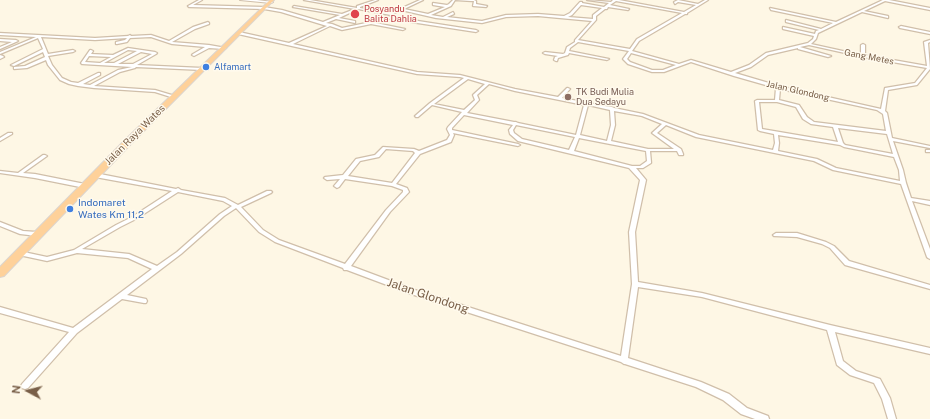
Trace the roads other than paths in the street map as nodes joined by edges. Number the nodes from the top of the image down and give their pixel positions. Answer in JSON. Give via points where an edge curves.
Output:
{"nodes":[{"id":1,"x":201,"y":0,"type":"edge"},
{"id":2,"x":242,"y":0,"type":"edge"},
{"id":3,"x":304,"y":0,"type":"edge"},
{"id":4,"x":310,"y":0,"type":"edge"},
{"id":5,"x":376,"y":0,"type":"edge"},
{"id":6,"x":422,"y":0,"type":"edge"},
{"id":7,"x":434,"y":0,"type":"edge"},
{"id":8,"x":455,"y":0,"type":"edge"},
{"id":9,"x":472,"y":0,"type":"edge"},
{"id":10,"x":588,"y":0,"type":"edge"},
{"id":11,"x":705,"y":0,"type":"edge"},
{"id":12,"x":884,"y":0,"type":"edge"},
{"id":13,"x":272,"y":1,"type":"edge"},
{"id":14,"x":614,"y":1,"type":"edge"},
{"id":15,"x":342,"y":2,"type":"dead end"},
{"id":16,"x":446,"y":2,"type":"dead end"},
{"id":17,"x":674,"y":3,"type":"dead end"},
{"id":18,"x":338,"y":4,"type":"junction"},
{"id":19,"x":434,"y":4,"type":"dead end"},
{"id":20,"x":579,"y":5,"type":"junction"},
{"id":21,"x":447,"y":6,"type":"junction"},
{"id":22,"x":486,"y":6,"type":"dead end"},
{"id":23,"x":698,"y":6,"type":"junction"},
{"id":24,"x":294,"y":7,"type":"junction"},
{"id":25,"x":607,"y":7,"type":"junction"},
{"id":26,"x":264,"y":8,"type":"junction"},
{"id":27,"x":359,"y":8,"type":"junction"},
{"id":28,"x":401,"y":9,"type":"junction"},
{"id":29,"x":628,"y":9,"type":"dead end"},
{"id":30,"x":771,"y":9,"type":"dead end"},
{"id":31,"x":930,"y":9,"type":"edge"},
{"id":32,"x":602,"y":10,"type":"junction"},
{"id":33,"x":281,"y":11,"type":"junction"},
{"id":34,"x":861,"y":11,"type":"junction"},
{"id":35,"x":453,"y":13,"type":"dead end"},
{"id":36,"x":686,"y":13,"type":"junction"},
{"id":37,"x":391,"y":14,"type":"junction"},
{"id":38,"x":343,"y":15,"type":"junction"},
{"id":39,"x":428,"y":15,"type":"junction"},
{"id":40,"x":385,"y":17,"type":"junction"},
{"id":41,"x":565,"y":17,"type":"junction"},
{"id":42,"x":887,"y":17,"type":"dead end"},
{"id":43,"x":336,"y":18,"type":"junction"},
{"id":44,"x":443,"y":18,"type":"junction"},
{"id":45,"x":594,"y":20,"type":"junction"},
{"id":46,"x":787,"y":21,"type":"dead end"},
{"id":47,"x":354,"y":22,"type":"dead end"},
{"id":48,"x":208,"y":23,"type":"dead end"},
{"id":49,"x":324,"y":23,"type":"junction"},
{"id":50,"x":374,"y":23,"type":"junction"},
{"id":51,"x":837,"y":23,"type":"junction"},
{"id":52,"x":331,"y":25,"type":"junction"},
{"id":53,"x":406,"y":25,"type":"dead end"},
{"id":54,"x":900,"y":27,"type":"dead end"},
{"id":55,"x":398,"y":28,"type":"junction"},
{"id":56,"x":784,"y":28,"type":"dead end"},
{"id":57,"x":403,"y":29,"type":"dead end"},
{"id":58,"x":822,"y":30,"type":"junction"},
{"id":59,"x":476,"y":31,"type":"dead end"},
{"id":60,"x":157,"y":32,"type":"dead end"},
{"id":61,"x":239,"y":33,"type":"junction"},
{"id":62,"x":930,"y":33,"type":"edge"},
{"id":63,"x":0,"y":34,"type":"edge"},
{"id":64,"x":815,"y":35,"type":"junction"},
{"id":65,"x":130,"y":36,"type":"junction"},
{"id":66,"x":151,"y":36,"type":"junction"},
{"id":67,"x":39,"y":37,"type":"junction"},
{"id":68,"x":16,"y":41,"type":"junction"},
{"id":69,"x":930,"y":41,"type":"edge"},
{"id":70,"x":0,"y":42,"type":"edge"},
{"id":71,"x":27,"y":42,"type":"junction"},
{"id":72,"x":117,"y":42,"type":"dead end"},
{"id":73,"x":169,"y":42,"type":"junction"},
{"id":74,"x":577,"y":42,"type":"junction"},
{"id":75,"x":290,"y":44,"type":"junction"},
{"id":76,"x":808,"y":44,"type":"junction"},
{"id":77,"x":862,"y":45,"type":"dead end"},
{"id":78,"x":209,"y":46,"type":"junction"},
{"id":79,"x":0,"y":48,"type":"edge"},
{"id":80,"x":224,"y":48,"type":"junction"},
{"id":81,"x":796,"y":48,"type":"junction"},
{"id":82,"x":44,"y":50,"type":"junction"},
{"id":83,"x":140,"y":50,"type":"junction"},
{"id":84,"x":73,"y":51,"type":"dead end"},
{"id":85,"x":630,"y":51,"type":"junction"},
{"id":86,"x":568,"y":52,"type":"junction"},
{"id":87,"x":0,"y":53,"type":"edge"},
{"id":88,"x":545,"y":53,"type":"dead end"},
{"id":89,"x":194,"y":55,"type":"dead end"},
{"id":90,"x":564,"y":55,"type":"junction"},
{"id":91,"x":47,"y":56,"type":"junction"},
{"id":92,"x":114,"y":56,"type":"junction"},
{"id":93,"x":829,"y":56,"type":"dead end"},
{"id":94,"x":863,"y":56,"type":"junction"},
{"id":95,"x":607,"y":59,"type":"dead end"},
{"id":96,"x":556,"y":60,"type":"dead end"},
{"id":97,"x":100,"y":64,"type":"junction"},
{"id":98,"x":115,"y":64,"type":"junction"},
{"id":99,"x":680,"y":65,"type":"junction"},
{"id":100,"x":134,"y":66,"type":"junction"},
{"id":101,"x":140,"y":66,"type":"junction"},
{"id":102,"x":930,"y":68,"type":"edge"},
{"id":103,"x":202,"y":69,"type":"junction"},
{"id":104,"x":726,"y":72,"type":"junction"},
{"id":105,"x":99,"y":74,"type":"dead end"},
{"id":106,"x":732,"y":74,"type":"junction"},
{"id":107,"x":720,"y":76,"type":"dead end"},
{"id":108,"x":467,"y":78,"type":"junction"},
{"id":109,"x":488,"y":83,"type":"junction"},
{"id":110,"x":78,"y":85,"type":"junction"},
{"id":111,"x":91,"y":86,"type":"junction"},
{"id":112,"x":778,"y":86,"type":"junction"},
{"id":113,"x":568,"y":89,"type":"dead end"},
{"id":114,"x":174,"y":97,"type":"junction"},
{"id":115,"x":559,"y":99,"type":"junction"},
{"id":116,"x":777,"y":101,"type":"junction"},
{"id":117,"x":431,"y":104,"type":"junction"},
{"id":118,"x":586,"y":104,"type":"junction"},
{"id":119,"x":612,"y":108,"type":"junction"},
{"id":120,"x":883,"y":111,"type":"junction"},
{"id":121,"x":465,"y":113,"type":"junction"},
{"id":122,"x":417,"y":116,"type":"dead end"},
{"id":123,"x":516,"y":123,"type":"junction"},
{"id":124,"x":665,"y":124,"type":"junction"},
{"id":125,"x":835,"y":126,"type":"junction"},
{"id":126,"x":450,"y":131,"type":"junction"},
{"id":127,"x":776,"y":133,"type":"junction"},
{"id":128,"x":889,"y":133,"type":"junction"},
{"id":129,"x":10,"y":134,"type":"dead end"},
{"id":130,"x":578,"y":136,"type":"junction"},
{"id":131,"x":890,"y":139,"type":"junction"},
{"id":132,"x":0,"y":140,"type":"edge"},
{"id":133,"x":609,"y":142,"type":"junction"},
{"id":134,"x":841,"y":144,"type":"junction"},
{"id":135,"x":518,"y":145,"type":"dead end"},
{"id":136,"x":648,"y":150,"type":"junction"},
{"id":137,"x":929,"y":150,"type":"edge"},
{"id":138,"x":571,"y":152,"type":"junction"},
{"id":139,"x":775,"y":152,"type":"junction"},
{"id":140,"x":418,"y":153,"type":"junction"},
{"id":141,"x":46,"y":156,"type":"dead end"},
{"id":142,"x":896,"y":156,"type":"junction"},
{"id":143,"x":631,"y":166,"type":"junction"},
{"id":144,"x":0,"y":172,"type":"edge"},
{"id":145,"x":19,"y":174,"type":"junction"},
{"id":146,"x":95,"y":176,"type":"junction"},
{"id":147,"x":343,"y":177,"type":"junction"},
{"id":148,"x":326,"y":178,"type":"dead end"},
{"id":149,"x":903,"y":183,"type":"junction"},
{"id":150,"x":85,"y":186,"type":"junction"},
{"id":151,"x":337,"y":186,"type":"dead end"},
{"id":152,"x":393,"y":186,"type":"junction"},
{"id":153,"x":178,"y":190,"type":"junction"},
{"id":154,"x":269,"y":192,"type":"dead end"},
{"id":155,"x":909,"y":199,"type":"junction"},
{"id":156,"x":930,"y":203,"type":"edge"},
{"id":157,"x":237,"y":207,"type":"junction"},
{"id":158,"x":0,"y":224,"type":"edge"},
{"id":159,"x":37,"y":234,"type":"junction"},
{"id":160,"x":776,"y":235,"type":"dead end"},
{"id":161,"x":76,"y":250,"type":"junction"},
{"id":162,"x":19,"y":253,"type":"junction"},
{"id":163,"x":930,"y":257,"type":"edge"},
{"id":164,"x":346,"y":268,"type":"junction"},
{"id":165,"x":157,"y":269,"type":"junction"},
{"id":166,"x":0,"y":273,"type":"edge"},
{"id":167,"x":635,"y":284,"type":"junction"},
{"id":168,"x":930,"y":287,"type":"edge"},
{"id":169,"x":120,"y":296,"type":"junction"},
{"id":170,"x":144,"y":301,"type":"dead end"},
{"id":171,"x":0,"y":310,"type":"edge"},
{"id":172,"x":830,"y":328,"type":"junction"},
{"id":173,"x":74,"y":331,"type":"junction"},
{"id":174,"x":930,"y":351,"type":"edge"},
{"id":175,"x":624,"y":361,"type":"junction"},
{"id":176,"x":25,"y":386,"type":"dead end"},
{"id":177,"x":765,"y":419,"type":"edge"},
{"id":178,"x":892,"y":419,"type":"edge"}],
"edges":[{"from":1,"to":26,"type":"street","via":[[189,6]]},
{"from":2,"to":13,"type":"street"},
{"from":3,"to":4,"type":"street"},
{"from":4,"to":18,"type":"street"},
{"from":4,"to":24,"type":"street"},
{"from":5,"to":27,"type":"street"},
{"from":6,"to":28,"type":"street"},
{"from":7,"to":16,"type":"street"},
{"from":8,"to":9,"type":"street"},
{"from":8,"to":21,"type":"street"},
{"from":9,"to":22,"type":"street","via":[[475,1],[474,5]]},
{"from":10,"to":14,"type":"street"},
{"from":11,"to":23,"type":"street"},
{"from":12,"to":31,"type":"street"},
{"from":12,"to":34,"type":"street"},
{"from":13,"to":26,"type":"highway","name":"Jalan Raya Wates"},
{"from":14,"to":25,"type":"street"},
{"from":14,"to":36,"type":"street"},
{"from":15,"to":18,"type":"street"},
{"from":17,"to":23,"type":"street"},
{"from":18,"to":27,"type":"street"},
{"from":19,"to":21,"type":"street"},
{"from":20,"to":25,"type":"street"},
{"from":20,"to":32,"type":"street"},
{"from":20,"to":41,"type":"street"},
{"from":21,"to":39,"type":"street"},
{"from":23,"to":36,"type":"street"},
{"from":24,"to":33,"type":"street"},
{"from":24,"to":38,"type":"street"},
{"from":25,"to":29,"type":"street"},
{"from":25,"to":32,"type":"street"},
{"from":26,"to":33,"type":"street"},
{"from":26,"to":61,"type":"highway","name":"Jalan Raya Wates"},
{"from":27,"to":37,"type":"street"},
{"from":27,"to":38,"type":"street"},
{"from":28,"to":37,"type":"street"},
{"from":28,"to":39,"type":"street"},
{"from":30,"to":51,"type":"street"},
{"from":32,"to":45,"type":"street","via":[[594,16]]},
{"from":33,"to":49,"type":"street"},
{"from":34,"to":42,"type":"street"},
{"from":34,"to":51,"type":"street"},
{"from":35,"to":44,"type":"street"},
{"from":36,"to":85,"type":"street","via":[[638,40]]},
{"from":37,"to":40,"type":"street"},
{"from":38,"to":43,"type":"street"},
{"from":39,"to":44,"type":"street"},
{"from":40,"to":50,"type":"street"},
{"from":40,"to":59,"type":"street"},
{"from":41,"to":44,"type":"street","via":[[506,16],[482,22]]},
{"from":41,"to":45,"type":"street"},
{"from":43,"to":47,"type":"street"},
{"from":43,"to":49,"type":"street"},
{"from":45,"to":74,"type":"street"},
{"from":46,"to":58,"type":"street"},
{"from":48,"to":73,"type":"street"},
{"from":49,"to":52,"type":"street"},
{"from":50,"to":52,"type":"street","via":[[363,23],[346,29]]},
{"from":50,"to":55,"type":"street"},
{"from":51,"to":58,"type":"street"},
{"from":52,"to":75,"type":"street"},
{"from":53,"to":55,"type":"street"},
{"from":54,"to":62,"type":"street"},
{"from":55,"to":57,"type":"street"},
{"from":56,"to":64,"type":"street"},
{"from":58,"to":64,"type":"street"},
{"from":60,"to":66,"type":"street"},
{"from":61,"to":75,"type":"street"},
{"from":61,"to":80,"type":"highway","name":"Jalan Raya Wates"},
{"from":63,"to":67,"type":"street"},
{"from":64,"to":76,"type":"street"},
{"from":65,"to":66,"type":"street"},
{"from":65,"to":67,"type":"street","via":[[95,39]]},
{"from":65,"to":72,"type":"street","via":[[126,41]]},
{"from":66,"to":73,"type":"street"},
{"from":67,"to":71,"type":"street"},
{"from":67,"to":82,"type":"street"},
{"from":68,"to":70,"type":"street"},
{"from":68,"to":71,"type":"street"},
{"from":68,"to":79,"type":"street"},
{"from":69,"to":102,"type":"street","via":[[926,42]]},
{"from":71,"to":87,"type":"street"},
{"from":73,"to":78,"type":"street"},
{"from":74,"to":85,"type":"street"},
{"from":74,"to":86,"type":"street","via":[[568,48]]},
{"from":75,"to":108,"type":"street","via":[[417,73],[448,74]]},
{"from":76,"to":81,"type":"street"},
{"from":76,"to":94,"type":"street","name":"Gang Metes"},
{"from":77,"to":94,"type":"street"},
{"from":78,"to":80,"type":"street"},
{"from":78,"to":89,"type":"street"},
{"from":80,"to":103,"type":"highway","name":"Jalan Raya Wates"},
{"from":81,"to":93,"type":"street"},
{"from":81,"to":106,"type":"street","via":[[767,54]]},
{"from":82,"to":91,"type":"street"},
{"from":82,"to":91,"type":"street","via":[[14,67],[26,67]]},
{"from":83,"to":92,"type":"street","via":[[128,49]]},
{"from":83,"to":98,"type":"street"},
{"from":83,"to":100,"type":"street","via":[[155,53]]},
{"from":84,"to":91,"type":"street"},
{"from":85,"to":99,"type":"street"},
{"from":85,"to":99,"type":"street","via":[[626,61],[643,69],[663,71]]},
{"from":86,"to":90,"type":"street"},
{"from":86,"to":95,"type":"street"},
{"from":88,"to":90,"type":"street"},
{"from":90,"to":96,"type":"street","via":[[557,57]]},
{"from":91,"to":110,"type":"street","via":[[50,65],[61,79]]},
{"from":92,"to":97,"type":"street"},
{"from":92,"to":97,"type":"street","via":[[90,53],[83,63]]},
{"from":94,"to":102,"type":"street","name":"Gang Metes"},
{"from":97,"to":98,"type":"street"},
{"from":98,"to":100,"type":"street"},
{"from":99,"to":104,"type":"street","name":"Jalan Glondong","via":[[693,62]]},
{"from":100,"to":101,"type":"street"},
{"from":101,"to":103,"type":"street"},
{"from":101,"to":111,"type":"street","via":[[119,72]]},
{"from":102,"to":120,"type":"street","via":[[916,84],[886,89]]},
{"from":103,"to":114,"type":"highway","name":"Jalan Raya Wates"},
{"from":104,"to":106,"type":"street","name":"Jalan Glondong"},
{"from":104,"to":107,"type":"street"},
{"from":105,"to":110,"type":"street"},
{"from":106,"to":112,"type":"street","name":"Jalan Glondong"},
{"from":108,"to":109,"type":"street"},
{"from":108,"to":117,"type":"street"},
{"from":109,"to":115,"type":"street"},
{"from":109,"to":121,"type":"street","via":[[476,94],[477,100]]},
{"from":110,"to":111,"type":"street"},
{"from":111,"to":114,"type":"street","via":[[155,91]]},
{"from":112,"to":116,"type":"street"},
{"from":112,"to":120,"type":"street","name":"Jalan Glondong"},
{"from":113,"to":115,"type":"street"},
{"from":114,"to":146,"type":"highway","name":"Jalan Raya Wates"},
{"from":115,"to":118,"type":"street"},
{"from":116,"to":125,"type":"street","via":[[798,106],[809,121]]},
{"from":116,"to":127,"type":"street","via":[[757,101],[760,130]]},
{"from":117,"to":121,"type":"street"},
{"from":117,"to":122,"type":"street"},
{"from":118,"to":119,"type":"street"},
{"from":118,"to":130,"type":"street"},
{"from":119,"to":124,"type":"street","via":[[643,115]]},
{"from":119,"to":133,"type":"street","via":[[613,125]]},
{"from":120,"to":128,"type":"street"},
{"from":121,"to":123,"type":"street"},
{"from":121,"to":126,"type":"street","via":[[450,127]]},
{"from":123,"to":130,"type":"street"},
{"from":123,"to":138,"type":"street","via":[[511,130],[520,140]]},
{"from":124,"to":136,"type":"street","via":[[654,133],[680,152]]},
{"from":124,"to":139,"type":"street","via":[[698,136]]},
{"from":125,"to":128,"type":"street"},
{"from":125,"to":134,"type":"street"},
{"from":126,"to":135,"type":"street"},
{"from":126,"to":140,"type":"street","via":[[452,135],[449,141]]},
{"from":127,"to":134,"type":"street"},
{"from":127,"to":139,"type":"street"},
{"from":128,"to":131,"type":"street"},
{"from":129,"to":132,"type":"street"},
{"from":130,"to":133,"type":"street"},
{"from":130,"to":138,"type":"street"},
{"from":131,"to":137,"type":"street"},
{"from":131,"to":142,"type":"street"},
{"from":133,"to":136,"type":"street"},
{"from":134,"to":142,"type":"street"},
{"from":136,"to":143,"type":"street","via":[[649,162],[641,167]]},
{"from":138,"to":143,"type":"street"},
{"from":139,"to":149,"type":"street","via":[[815,160],[835,169]]},
{"from":140,"to":147,"type":"street","via":[[414,150],[385,148],[377,156],[358,160]]},
{"from":140,"to":152,"type":"street"},
{"from":141,"to":145,"type":"street"},
{"from":142,"to":149,"type":"street"},
{"from":143,"to":167,"type":"street","via":[[643,184],[632,232]]},
{"from":144,"to":145,"type":"street"},
{"from":145,"to":150,"type":"street"},
{"from":146,"to":150,"type":"highway","name":"Jalan Raya Wates"},
{"from":146,"to":153,"type":"street","name":"Jalan Glondong"},
{"from":147,"to":148,"type":"street"},
{"from":147,"to":151,"type":"street"},
{"from":147,"to":152,"type":"street"},
{"from":149,"to":155,"type":"street"},
{"from":150,"to":159,"type":"highway","name":"Jalan Raya Wates"},
{"from":152,"to":164,"type":"street","via":[[406,189],[406,192],[388,211]]},
{"from":153,"to":157,"type":"street","name":"Jalan Glondong","via":[[225,200]]},
{"from":153,"to":161,"type":"street"},
{"from":154,"to":157,"type":"street"},
{"from":155,"to":156,"type":"street"},
{"from":155,"to":163,"type":"street"},
{"from":157,"to":164,"type":"street","name":"Jalan Glondong","via":[[272,239]]},
{"from":157,"to":165,"type":"street","via":[[226,212],[186,248]]},
{"from":158,"to":159,"type":"street","via":[[22,233]]},
{"from":159,"to":162,"type":"highway","name":"Jalan Raya Wates"},
{"from":160,"to":168,"type":"street","via":[[797,235],[824,243],[832,247],[847,263]]},
{"from":161,"to":162,"type":"street","via":[[47,259]]},
{"from":161,"to":165,"type":"street","via":[[129,256]]},
{"from":162,"to":166,"type":"highway","name":"Jalan Raya Wates"},
{"from":164,"to":175,"type":"street","name":"Jalan Glondong"},
{"from":165,"to":169,"type":"street"},
{"from":167,"to":172,"type":"street","via":[[702,295]]},
{"from":167,"to":175,"type":"street"},
{"from":169,"to":170,"type":"street"},
{"from":169,"to":173,"type":"street"},
{"from":171,"to":173,"type":"street"},
{"from":172,"to":174,"type":"street"},
{"from":172,"to":178,"type":"street","via":[[840,363],[850,371],[877,381],[886,398]]},
{"from":173,"to":176,"type":"street"},
{"from":175,"to":177,"type":"street","name":"Jalan Glondong","via":[[704,386],[726,397],[744,411]]}]}
